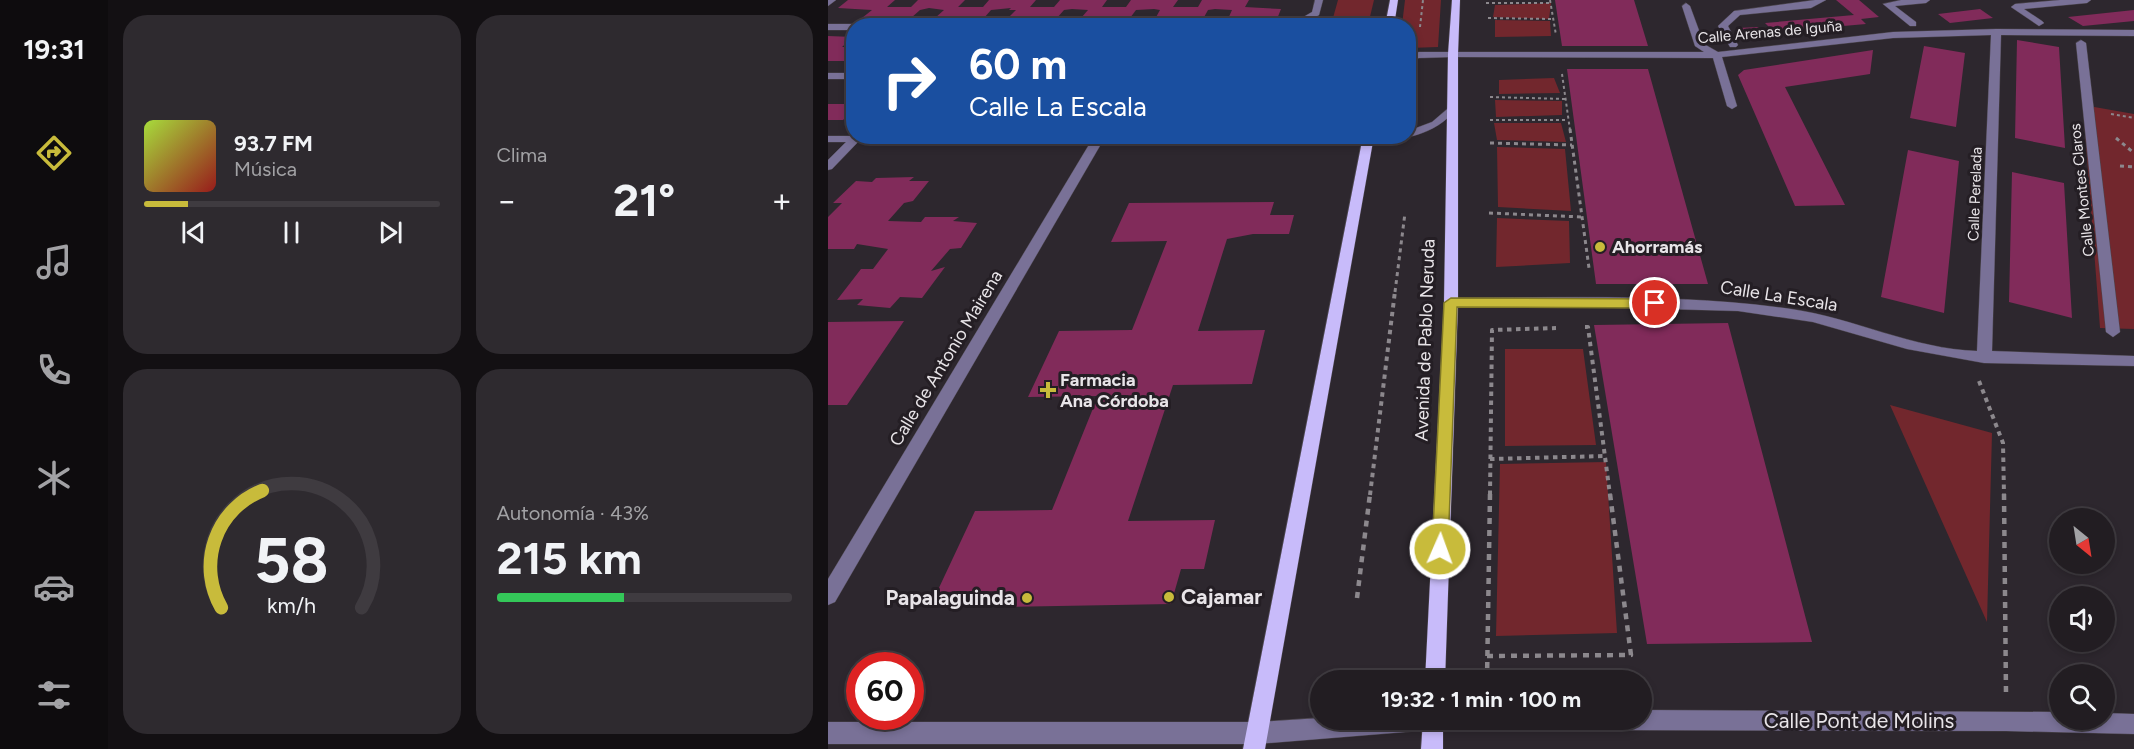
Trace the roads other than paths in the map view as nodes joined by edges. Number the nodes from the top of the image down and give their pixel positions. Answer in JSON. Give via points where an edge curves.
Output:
{"nodes":[{"id":1,"x":832,"y":0,"type":"edge"},
{"id":2,"x":1319,"y":0,"type":"edge"},
{"id":3,"x":1394,"y":0,"type":"edge"},
{"id":4,"x":1456,"y":0,"type":"edge"},
{"id":5,"x":1822,"y":0,"type":"edge"},
{"id":6,"x":1926,"y":0,"type":"edge"},
{"id":7,"x":2087,"y":0,"type":"edge"},
{"id":8,"x":828,"y":3,"type":"edge"},
{"id":9,"x":1686,"y":6,"type":"dead end"},
{"id":10,"x":1307,"y":18,"type":"edge"},
{"id":11,"x":1391,"y":18,"type":"edge"},
{"id":12,"x":2039,"y":23,"type":"dead end"},
{"id":13,"x":1913,"y":24,"type":"dead end"},
{"id":14,"x":828,"y":27,"type":"edge"},
{"id":15,"x":846,"y":27,"type":"edge"},
{"id":16,"x":1996,"y":32,"type":"junction"},
{"id":17,"x":2134,"y":33,"type":"edge"},
{"id":18,"x":2081,"y":43,"type":"dead end"},
{"id":19,"x":1733,"y":45,"type":"dead end"},
{"id":20,"x":1452,"y":54,"type":"junction"},
{"id":21,"x":1717,"y":55,"type":"junction"},
{"id":22,"x":1416,"y":56,"type":"edge"},
{"id":23,"x":828,"y":76,"type":"edge"},
{"id":24,"x":846,"y":76,"type":"edge"},
{"id":25,"x":1732,"y":106,"type":"dead end"},
{"id":26,"x":1452,"y":108,"type":"junction"},
{"id":27,"x":1416,"y":132,"type":"edge"},
{"id":28,"x":828,"y":139,"type":"edge"},
{"id":29,"x":846,"y":139,"type":"edge"},
{"id":30,"x":850,"y":144,"type":"edge"},
{"id":31,"x":1096,"y":144,"type":"edge"},
{"id":32,"x":1368,"y":144,"type":"edge"},
{"id":33,"x":828,"y":167,"type":"edge"},
{"id":34,"x":1451,"y":303,"type":"junction"},
{"id":35,"x":2113,"y":332,"type":"dead end"},
{"id":36,"x":1984,"y":358,"type":"junction"},
{"id":37,"x":2134,"y":362,"type":"edge"},
{"id":38,"x":828,"y":596,"type":"edge"},
{"id":39,"x":1435,"y":670,"type":"edge"},
{"id":40,"x":1652,"y":720,"type":"edge"},
{"id":41,"x":2134,"y":724,"type":"edge"},
{"id":42,"x":1348,"y":730,"type":"edge"},
{"id":43,"x":1432,"y":730,"type":"edge"},
{"id":44,"x":828,"y":733,"type":"edge"},
{"id":45,"x":1256,"y":741,"type":"edge"},
{"id":46,"x":1432,"y":749,"type":"edge"}],
"edges":[{"from":1,"to":8,"type":"street"},
{"from":2,"to":10,"type":"street","via":[[1316,13]]},
{"from":3,"to":11,"type":"main road"},
{"from":4,"to":20,"type":"main road","name":"Avenida de Pablo Neruda"},
{"from":5,"to":19,"type":"street","via":[[1811,5],[1737,13],[1723,26]]},
{"from":6,"to":13,"type":"street","via":[[1887,4]]},
{"from":7,"to":12,"type":"street","via":[[2015,8]]},
{"from":9,"to":21,"type":"street","via":[[1700,46]]},
{"from":14,"to":15,"type":"street"},
{"from":16,"to":17,"type":"street","name":"Calle Arenas de Iguña"},
{"from":16,"to":21,"type":"street","name":"Calle Arenas de Iguña","via":[[1893,35]]},
{"from":16,"to":36,"type":"street","name":"Calle Perelada"},
{"from":18,"to":35,"type":"street","name":"Calle Montes Claros"},
{"from":20,"to":21,"type":"street","name":"Calle Arenas de Iguña"},
{"from":20,"to":22,"type":"street","name":"Calle Arenas de Iguña"},
{"from":20,"to":26,"type":"main road","name":"Avenida de Pablo Neruda"},
{"from":21,"to":25,"type":"street"},
{"from":23,"to":24,"type":"street"},
{"from":26,"to":27,"type":"street","via":[[1436,124]]},
{"from":26,"to":34,"type":"main road","name":"Avenida de Pablo Neruda"},
{"from":28,"to":29,"type":"street"},
{"from":30,"to":33,"type":"street"},
{"from":31,"to":38,"type":"street","name":"Calle de Antonio Mairena"},
{"from":32,"to":45,"type":"main road"},
{"from":34,"to":36,"type":"street","name":"Calle La Escala","via":[[1738,306],[1813,317],[1907,344]]},
{"from":34,"to":39,"type":"main road","name":"Avenida de Pablo Neruda"},
{"from":36,"to":37,"type":"street","name":"Calle La Escala"},
{"from":40,"to":41,"type":"street","name":"Calle Pont de Molins"},
{"from":42,"to":45,"type":"street"},
{"from":43,"to":46,"type":"main road"},
{"from":44,"to":45,"type":"street"}]}
